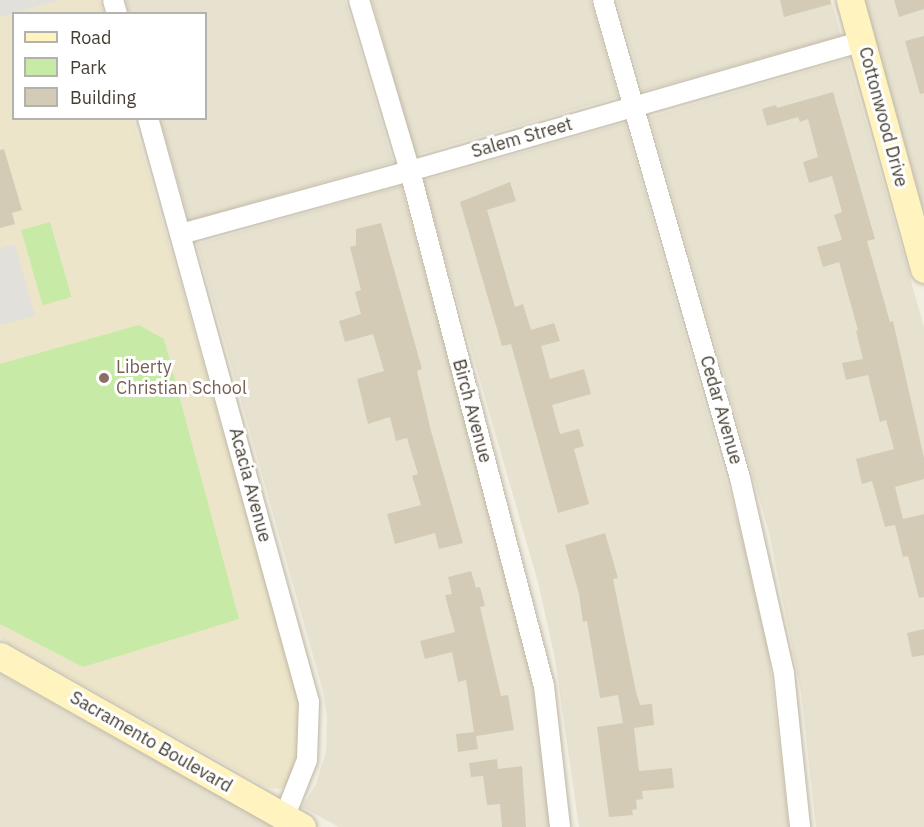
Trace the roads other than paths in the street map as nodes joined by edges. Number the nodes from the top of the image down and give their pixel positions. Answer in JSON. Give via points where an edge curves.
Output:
{"nodes":[{"id":1,"x":359,"y":0,"type":"edge"},
{"id":2,"x":603,"y":0,"type":"edge"},
{"id":3,"x":850,"y":0,"type":"edge"},
{"id":4,"x":862,"y":41,"type":"junction"},
{"id":5,"x":633,"y":105,"type":"junction"},
{"id":6,"x":149,"y":120,"type":"edge"},
{"id":7,"x":410,"y":171,"type":"junction"},
{"id":8,"x":181,"y":234,"type":"junction"},
{"id":9,"x":924,"y":269,"type":"edge"},
{"id":10,"x":0,"y":656,"type":"edge"},
{"id":11,"x":293,"y":822,"type":"edge"},
{"id":12,"x":560,"y":827,"type":"edge"},
{"id":13,"x":800,"y":827,"type":"edge"}],
"edges":[{"from":1,"to":7,"type":"street","name":"Birch Avenue"},
{"from":2,"to":5,"type":"street","name":"Cedar Avenue"},
{"from":3,"to":4,"type":"street","name":"Cottonwood Drive"},
{"from":4,"to":5,"type":"street","name":"Salem Street"},
{"from":4,"to":9,"type":"street","name":"Cottonwood Drive"},
{"from":5,"to":7,"type":"street","name":"Salem Street"},
{"from":5,"to":13,"type":"street","name":"Cedar Avenue","via":[[740,478],[784,674]]},
{"from":6,"to":8,"type":"street","name":"Acacia Avenue"},
{"from":7,"to":8,"type":"street","name":"Salem Street"},
{"from":7,"to":12,"type":"street","name":"Birch Avenue","via":[[544,686]]},
{"from":8,"to":11,"type":"street","name":"Acacia Avenue","via":[[309,702],[308,760]]},
{"from":10,"to":11,"type":"street","name":"Sacramento Boulevard"}]}
